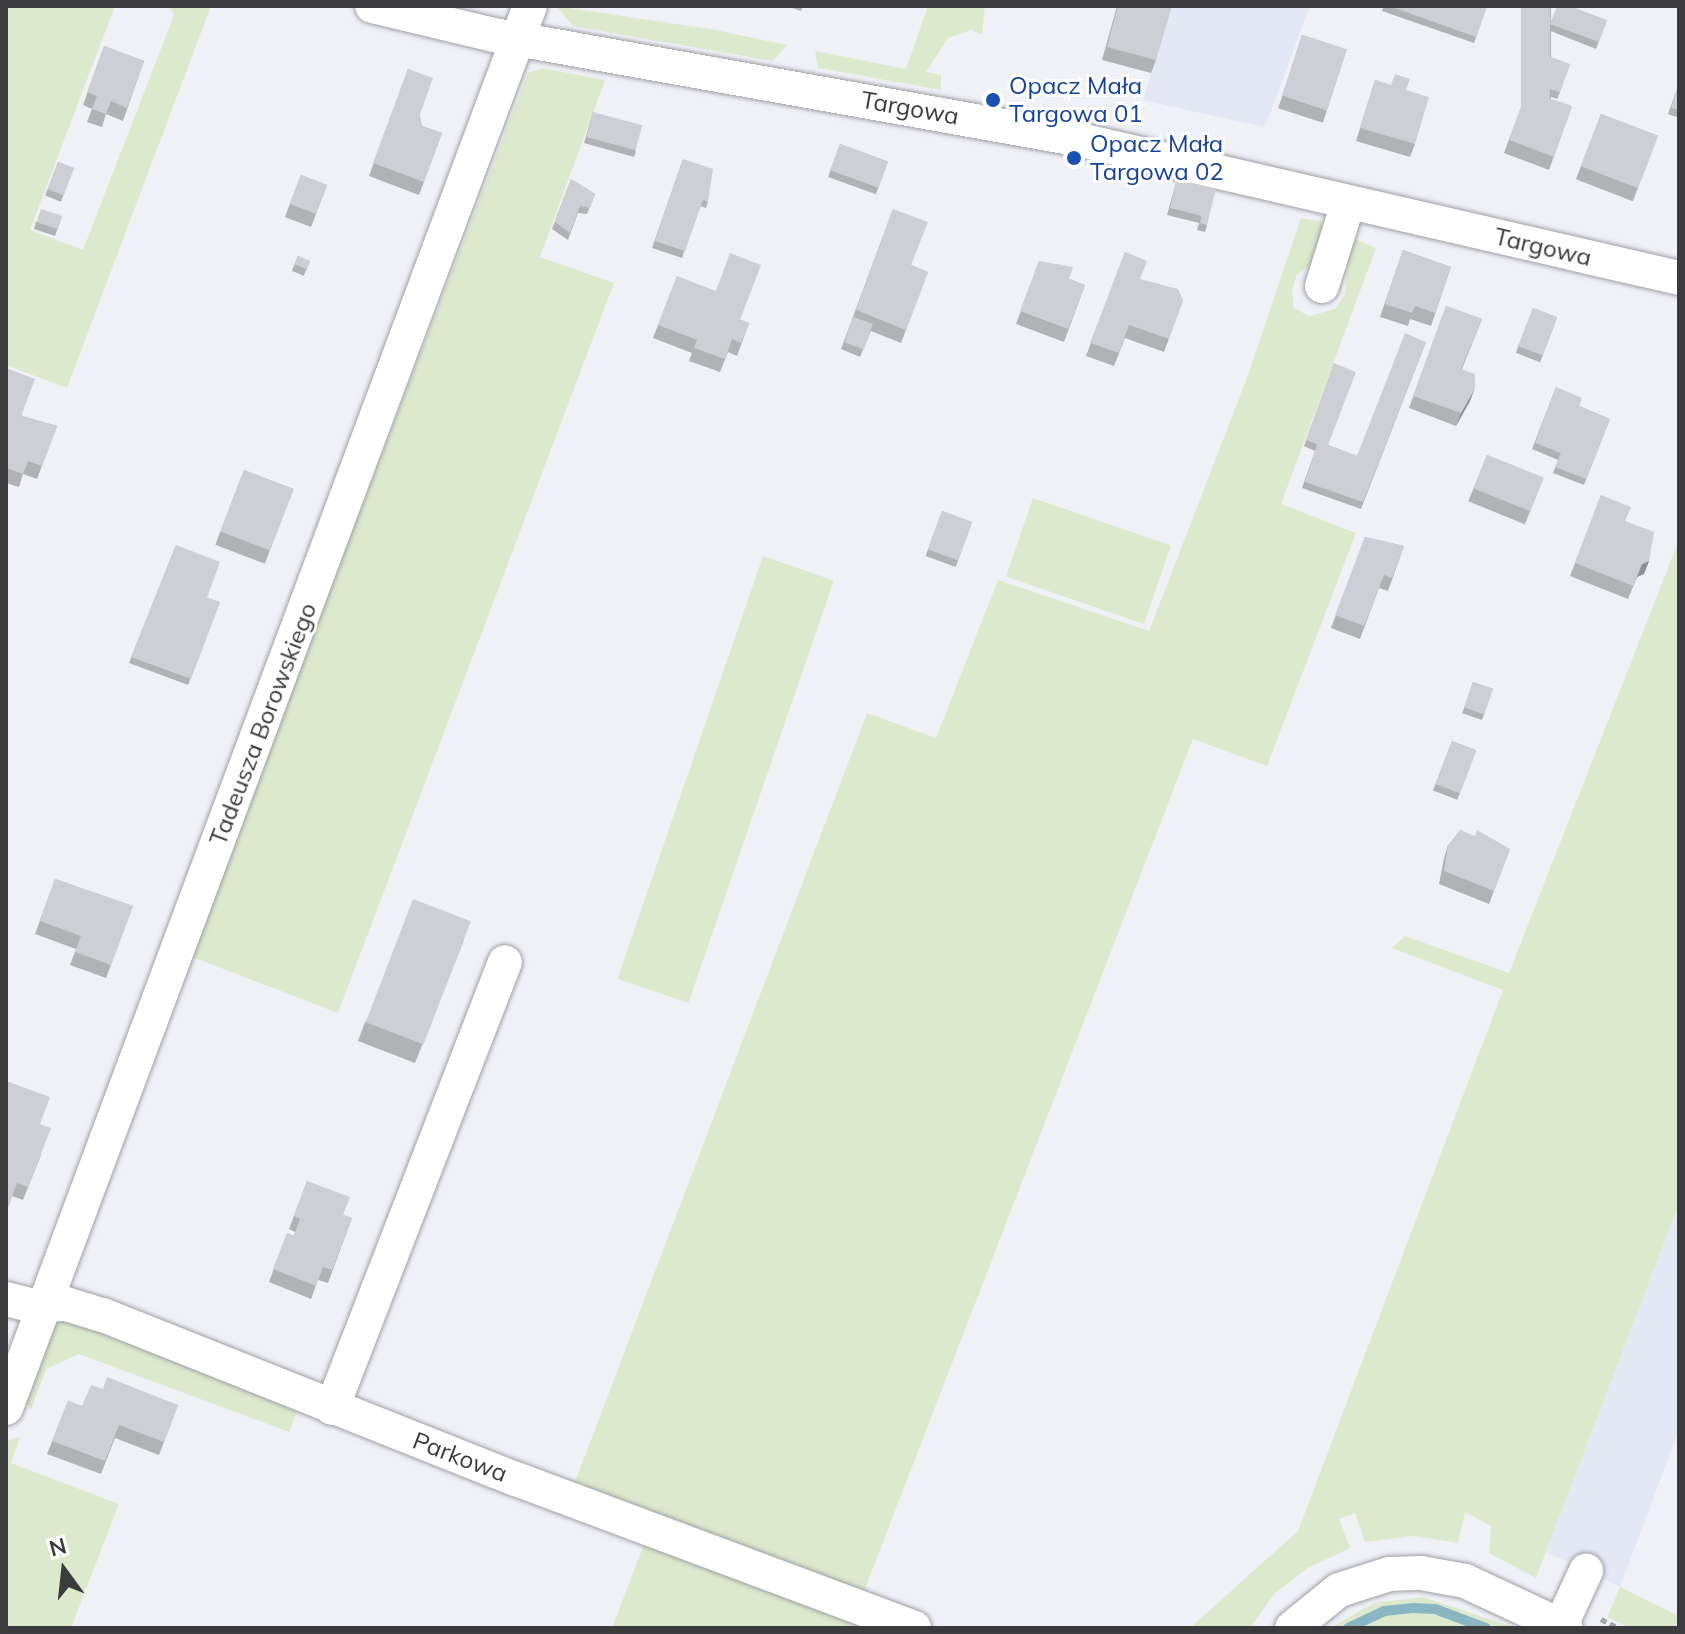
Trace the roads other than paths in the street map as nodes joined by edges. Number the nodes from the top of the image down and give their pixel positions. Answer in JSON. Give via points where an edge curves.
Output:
{"nodes":[{"id":1,"x":372,"y":6,"type":"edge"},
{"id":2,"x":530,"y":6,"type":"edge"},
{"id":3,"x":517,"y":39,"type":"junction"},
{"id":4,"x":1348,"y":203,"type":"junction"},
{"id":5,"x":1679,"y":278,"type":"edge"},
{"id":6,"x":1322,"y":286,"type":"dead end"},
{"id":7,"x":505,"y":962,"type":"dead end"},
{"id":8,"x":6,"y":1299,"type":"edge"},
{"id":9,"x":44,"y":1306,"type":"junction"},
{"id":10,"x":6,"y":1408,"type":"edge"},
{"id":11,"x":332,"y":1408,"type":"junction"},
{"id":12,"x":1586,"y":1571,"type":"dead end"},
{"id":13,"x":1564,"y":1627,"type":"edge"},
{"id":14,"x":914,"y":1628,"type":"edge"},
{"id":15,"x":1292,"y":1628,"type":"edge"}],
"edges":[{"from":1,"to":3,"type":"street","name":"Targowa"},
{"from":2,"to":3,"type":"street","name":"Tadeusza Borowskiego"},
{"from":3,"to":4,"type":"street","name":"Targowa","via":[[1076,139]]},
{"from":3,"to":9,"type":"street","name":"Tadeusza Borowskiego"},
{"from":4,"to":5,"type":"street","name":"Targowa"},
{"from":4,"to":6,"type":"street"},
{"from":7,"to":11,"type":"street"},
{"from":8,"to":9,"type":"street","name":"Parkowa"},
{"from":9,"to":10,"type":"street","name":"Tadeusza Borowskiego"},
{"from":9,"to":11,"type":"street","name":"Parkowa","via":[[89,1310]]},
{"from":11,"to":14,"type":"street","name":"Parkowa"},
{"from":12,"to":13,"type":"street"},
{"from":13,"to":15,"type":"street","via":[[1465,1581],[1421,1573],[1389,1574],[1339,1590]]}]}
